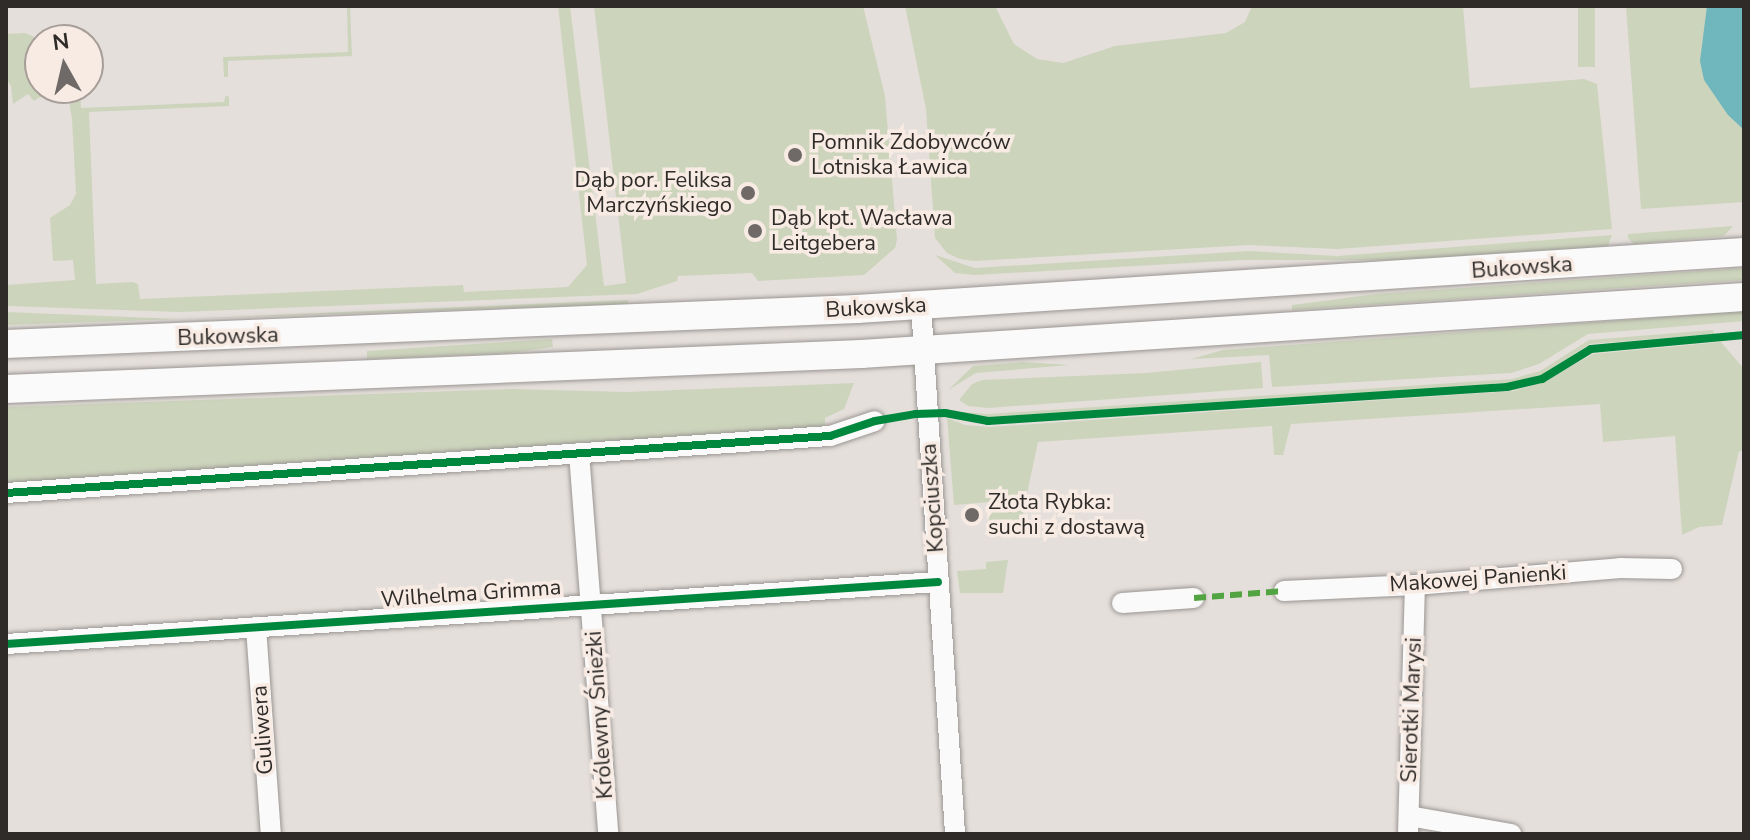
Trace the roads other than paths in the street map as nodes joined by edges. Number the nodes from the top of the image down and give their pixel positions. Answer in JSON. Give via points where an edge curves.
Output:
{"nodes":[{"id":1,"x":1744,"y":252,"type":"edge"},
{"id":2,"x":1744,"y":297,"type":"edge"},
{"id":3,"x":921,"y":305,"type":"junction"},
{"id":4,"x":6,"y":344,"type":"edge"},
{"id":5,"x":923,"y":350,"type":"junction"},
{"id":6,"x":6,"y":389,"type":"edge"},
{"id":7,"x":875,"y":421,"type":"dead end"},
{"id":8,"x":579,"y":453,"type":"junction"},
{"id":9,"x":6,"y":493,"type":"edge"},
{"id":10,"x":1672,"y":569,"type":"dead end"},
{"id":11,"x":938,"y":582,"type":"junction"},
{"id":12,"x":1415,"y":585,"type":"junction"},
{"id":13,"x":1284,"y":591,"type":"dead end"},
{"id":14,"x":1194,"y":598,"type":"dead end"},
{"id":15,"x":1122,"y":603,"type":"dead end"},
{"id":16,"x":593,"y":604,"type":"junction"},
{"id":17,"x":256,"y":627,"type":"junction"},
{"id":18,"x":6,"y":644,"type":"edge"},
{"id":19,"x":1408,"y":825,"type":"edge"},
{"id":20,"x":271,"y":834,"type":"edge"},
{"id":21,"x":608,"y":834,"type":"edge"},
{"id":22,"x":955,"y":834,"type":"edge"},
{"id":23,"x":1511,"y":834,"type":"edge"}],
"edges":[{"from":1,"to":3,"type":"main road","name":"Bukowska"},
{"from":2,"to":5,"type":"main road","name":"Bukowska"},
{"from":3,"to":4,"type":"main road","name":"Bukowska"},
{"from":3,"to":5,"type":"street","name":"Kopciuszka"},
{"from":5,"to":6,"type":"main road","name":"Bukowska"},
{"from":5,"to":11,"type":"street","name":"Kopciuszka"},
{"from":7,"to":8,"type":"street","via":[[830,436]]},
{"from":8,"to":9,"type":"street"},
{"from":8,"to":16,"type":"street","name":"Królewny Śnieżki"},
{"from":10,"to":12,"type":"street","name":"Makowej Panienki","via":[[1620,568]]},
{"from":11,"to":16,"type":"street","name":"Wilhelma Grimma"},
{"from":11,"to":22,"type":"street","name":"Kopciuszka"},
{"from":12,"to":13,"type":"street","name":"Makowej Panienki"},
{"from":12,"to":19,"type":"street","name":"Sierotki Marysi"},
{"from":14,"to":15,"type":"street"},
{"from":16,"to":17,"type":"street","name":"Wilhelma Grimma"},
{"from":16,"to":21,"type":"street","name":"Królewny Śnieżki"},
{"from":17,"to":18,"type":"street","name":"Wilhelma Grimma"},
{"from":17,"to":20,"type":"street","name":"Guliwera"},
{"from":19,"to":23,"type":"street"}]}
